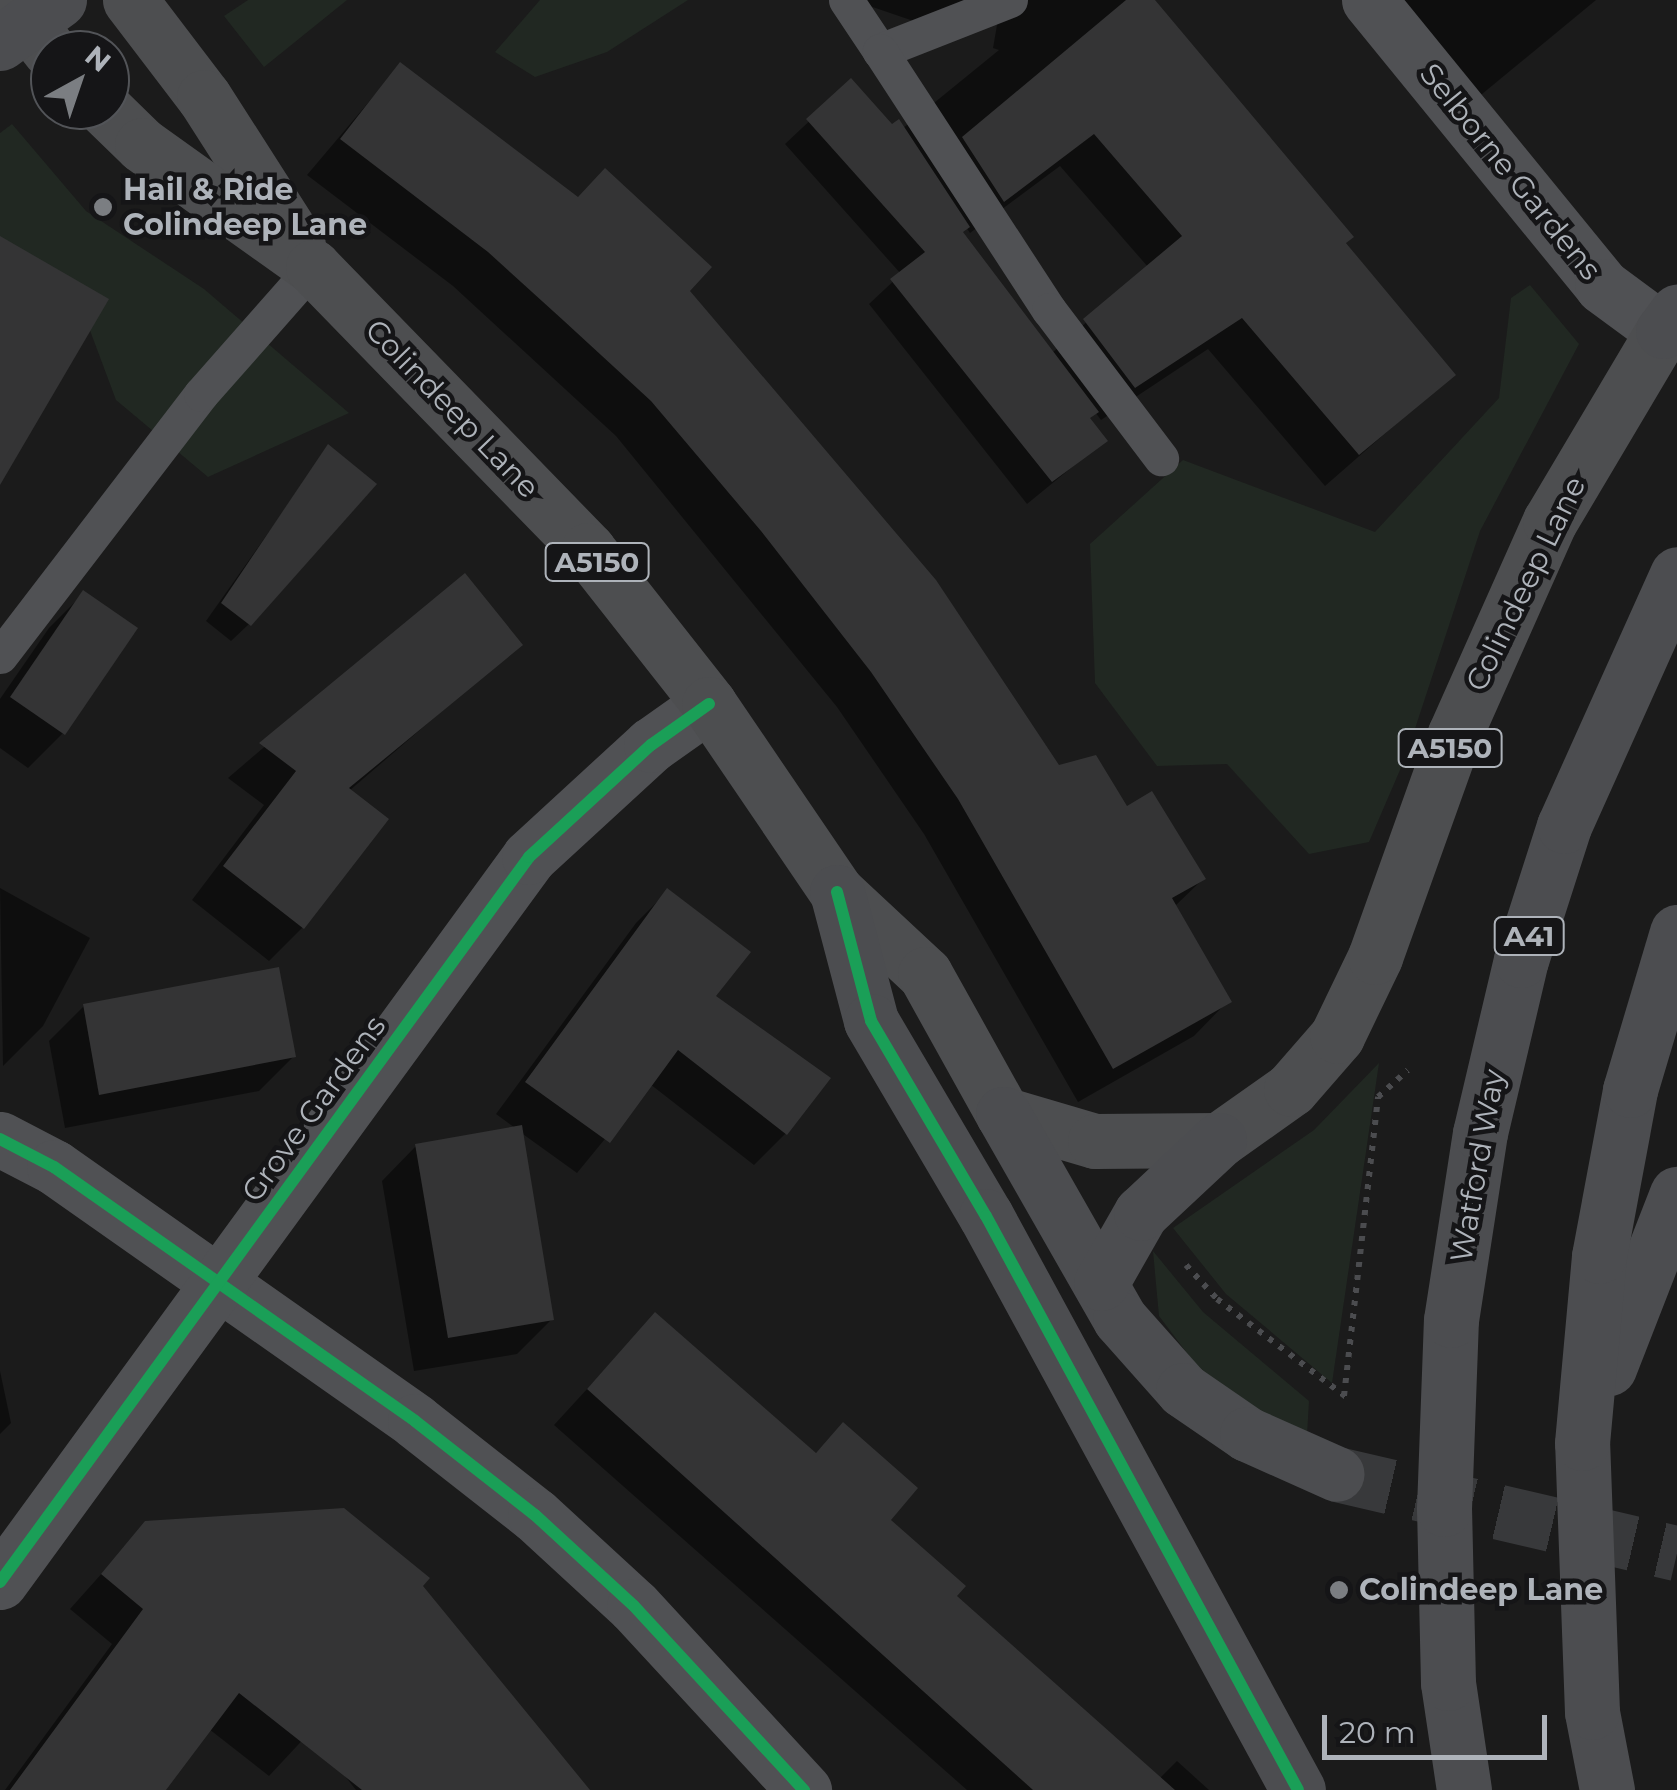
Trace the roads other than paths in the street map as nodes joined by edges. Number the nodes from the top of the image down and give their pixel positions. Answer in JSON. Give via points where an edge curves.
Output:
{"nodes":[{"id":1,"x":10,"y":0,"type":"edge"},
{"id":2,"x":59,"y":0,"type":"edge"},
{"id":3,"x":130,"y":0,"type":"edge"},
{"id":4,"x":846,"y":0,"type":"edge"},
{"id":5,"x":1010,"y":0,"type":"edge"},
{"id":6,"x":1370,"y":0,"type":"edge"},
{"id":7,"x":33,"y":30,"type":"edge"},
{"id":8,"x":0,"y":43,"type":"edge"},
{"id":9,"x":880,"y":51,"type":"junction"},
{"id":10,"x":127,"y":130,"type":"edge"},
{"id":11,"x":313,"y":267,"type":"junction"},
{"id":12,"x":1670,"y":322,"type":"edge"},
{"id":13,"x":1161,"y":458,"type":"dead end"},
{"id":14,"x":1677,"y":574,"type":"edge"},
{"id":15,"x":0,"y":656,"type":"edge"},
{"id":16,"x":709,"y":704,"type":"junction"},
{"id":17,"x":837,"y":892,"type":"junction"},
{"id":18,"x":1677,"y":932,"type":"edge"},
{"id":19,"x":1003,"y":1114,"type":"junction"},
{"id":20,"x":0,"y":1140,"type":"edge"},
{"id":21,"x":1219,"y":1140,"type":"junction"},
{"id":22,"x":1677,"y":1194,"type":"edge"},
{"id":23,"x":1100,"y":1283,"type":"junction"},
{"id":24,"x":218,"y":1284,"type":"junction"},
{"id":25,"x":1582,"y":1443,"type":"junction"},
{"id":26,"x":1338,"y":1474,"type":"tunnel mouth"},
{"id":27,"x":0,"y":1582,"type":"edge"},
{"id":28,"x":804,"y":1790,"type":"edge"},
{"id":29,"x":1298,"y":1790,"type":"edge"},
{"id":30,"x":1464,"y":1790,"type":"edge"},
{"id":31,"x":1607,"y":1790,"type":"edge"}],
"edges":[{"from":1,"to":7,"type":"main road"},
{"from":2,"to":8,"type":"highway"},
{"from":3,"to":11,"type":"main road","name":"Colindeep Lane","number":"A5150","via":[[204,97]]},
{"from":4,"to":9,"type":"lane"},
{"from":5,"to":9,"type":"lane"},
{"from":6,"to":12,"type":"street","name":"Selborne Gardens","via":[[1602,286]]},
{"from":9,"to":13,"type":"lane","via":[[1048,310]]},
{"from":10,"to":11,"type":"main road","name":"Colindeep Lane","number":"A5150"},
{"from":11,"to":15,"type":"lane","via":[[201,394]]},
{"from":11,"to":16,"type":"main road","name":"Colindeep Lane","number":"A5150","via":[[588,550]]},
{"from":12,"to":21,"type":"main road","name":"Colindeep Lane","number":"A5150","via":[[1550,521],[1455,734],[1375,956],[1337,1036],[1291,1089]]},
{"from":14,"to":30,"type":"highway","name":"Watford Way","number":"A41","via":[[1564,826],[1522,960],[1480,1133],[1451,1320],[1444,1509],[1448,1683]]},
{"from":16,"to":17,"type":"main road","name":"Colindeep Lane","number":"A5150"},
{"from":16,"to":24,"type":"street","name":"Grove Gardens","via":[[650,745],[529,858]]},
{"from":17,"to":19,"type":"main road","name":"Colindeep Lane","number":"A5150","via":[[925,974]]},
{"from":17,"to":29,"type":"highway","number":"A5150","via":[[870,1022],[986,1216]]},
{"from":18,"to":25,"type":"highway","via":[[1630,1090],[1602,1238]]},
{"from":19,"to":21,"type":"main road","via":[[1095,1141]]},
{"from":19,"to":23,"type":"highway","number":"A5150"},
{"from":20,"to":24,"type":"street","via":[[54,1168]]},
{"from":21,"to":23,"type":"highway","number":"A5150","via":[[1142,1213]]},
{"from":22,"to":25,"type":"highway","via":[[1648,1255]]},
{"from":23,"to":26,"type":"highway","number":"A5150","via":[[1120,1319],[1182,1390],[1247,1434]]},
{"from":24,"to":27,"type":"street","name":"Grove Gardens"},
{"from":24,"to":28,"type":"street","via":[[415,1421],[534,1515],[634,1606]]},
{"from":25,"to":31,"type":"highway","via":[[1592,1712]]}]}
